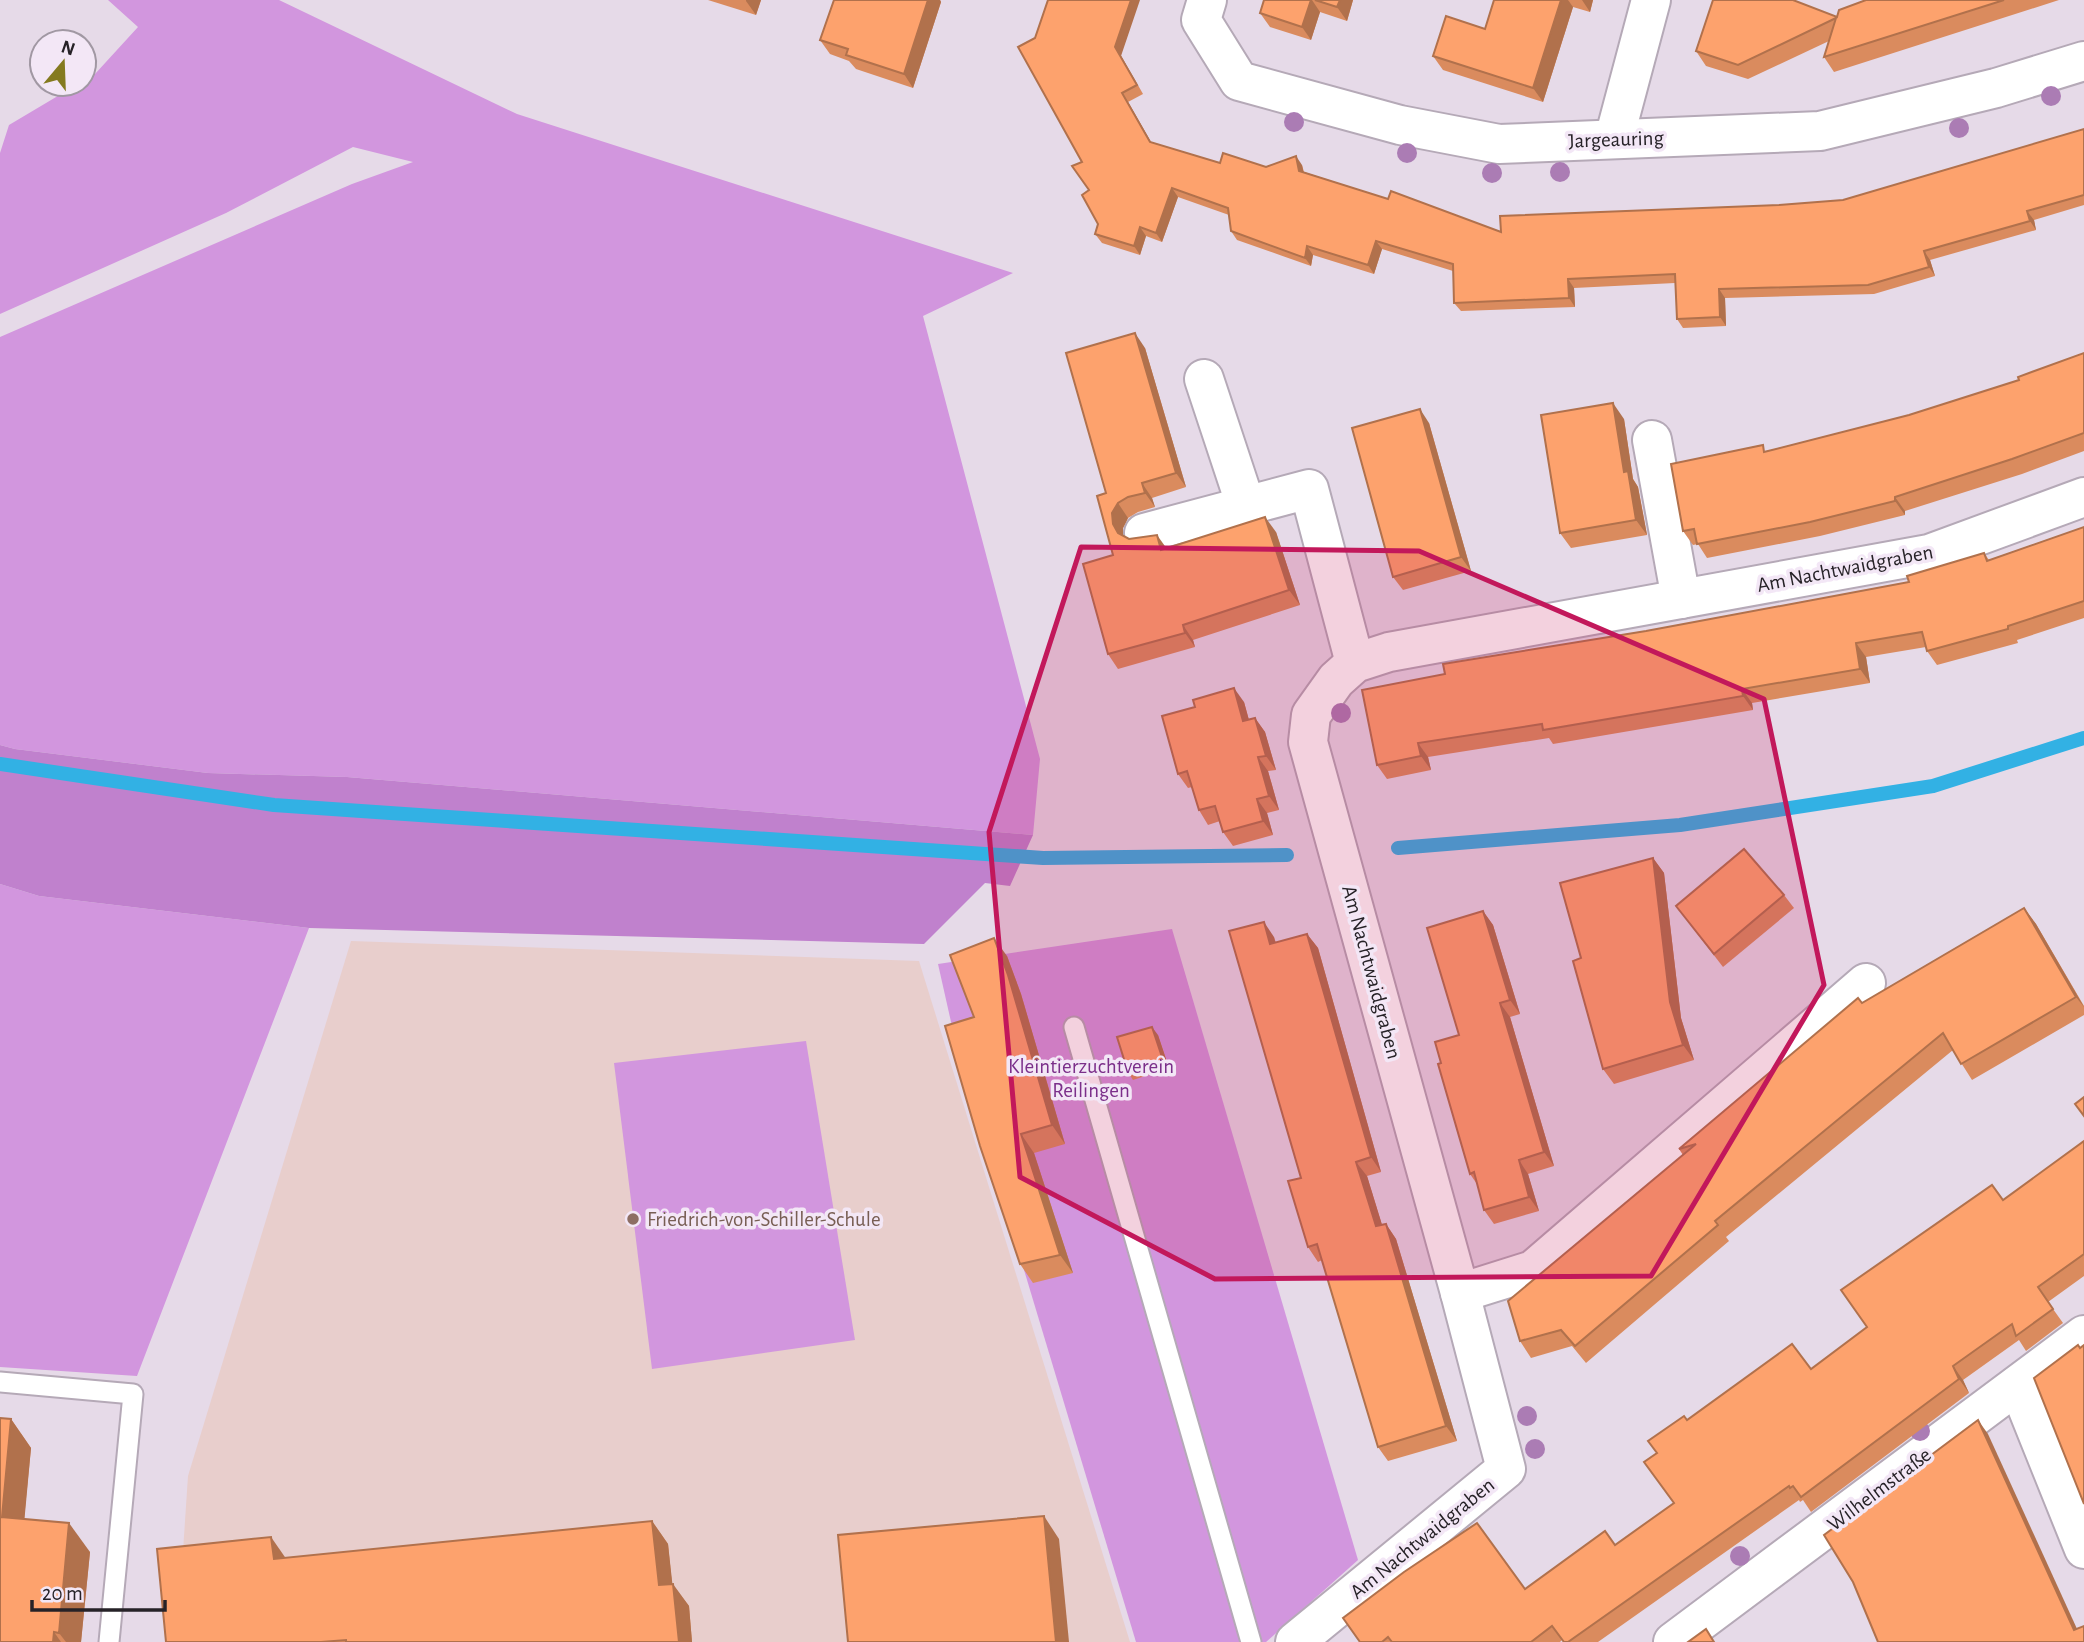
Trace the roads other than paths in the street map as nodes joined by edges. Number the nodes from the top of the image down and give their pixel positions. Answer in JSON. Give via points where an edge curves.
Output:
{"nodes":[{"id":1,"x":1207,"y":0,"type":"edge"},
{"id":2,"x":1651,"y":0,"type":"edge"},
{"id":3,"x":2084,"y":61,"type":"edge"},
{"id":4,"x":1614,"y":139,"type":"junction"},
{"id":5,"x":1204,"y":379,"type":"dead end"},
{"id":6,"x":1652,"y":440,"type":"dead end"},
{"id":7,"x":2084,"y":497,"type":"edge"},
{"id":8,"x":1246,"y":506,"type":"junction"},
{"id":9,"x":1144,"y":533,"type":"dead end"},
{"id":10,"x":1681,"y":599,"type":"junction"},
{"id":11,"x":1355,"y":663,"type":"junction"},
{"id":12,"x":1866,"y":984,"type":"dead end"},
{"id":13,"x":1074,"y":1027,"type":"dead end"},
{"id":14,"x":1460,"y":1293,"type":"junction"},
{"id":15,"x":2084,"y":1335,"type":"edge"},
{"id":16,"x":0,"y":1382,"type":"edge"},
{"id":17,"x":2018,"y":1385,"type":"junction"},
{"id":18,"x":2084,"y":1549,"type":"edge"},
{"id":19,"x":109,"y":1642,"type":"edge"},
{"id":20,"x":1251,"y":1642,"type":"edge"},
{"id":21,"x":1296,"y":1642,"type":"edge"},
{"id":22,"x":1673,"y":1642,"type":"edge"}],
"edges":[{"from":1,"to":4,"type":"street","name":"Jargeauring","via":[[1201,20],[1239,81],[1400,125],[1499,144]]},
{"from":2,"to":4,"type":"street"},
{"from":3,"to":4,"type":"street","name":"Jargeauring","via":[[1996,88],[1820,131]]},
{"from":5,"to":8,"type":"street"},
{"from":6,"to":10,"type":"street"},
{"from":7,"to":10,"type":"street","name":"Am Nachtwaidgraben","via":[[1929,554]]},
{"from":8,"to":9,"type":"street"},
{"from":8,"to":11,"type":"street","via":[[1309,489]]},
{"from":10,"to":11,"type":"street","name":"Am Nachtwaidgraben","via":[[1417,646]]},
{"from":11,"to":14,"type":"street","name":"Am Nachtwaidgraben","via":[[1336,680],[1311,715],[1308,742]]},
{"from":12,"to":14,"type":"street","via":[[1533,1270]]},
{"from":13,"to":20,"type":"lane"},
{"from":14,"to":21,"type":"street","name":"Am Nachtwaidgraben","via":[[1506,1469]]},
{"from":15,"to":17,"type":"street","name":"Wilhelmstraße"},
{"from":16,"to":19,"type":"lane","via":[[133,1394]]},
{"from":17,"to":18,"type":"street"},
{"from":17,"to":22,"type":"street","name":"Wilhelmstraße"}]}
